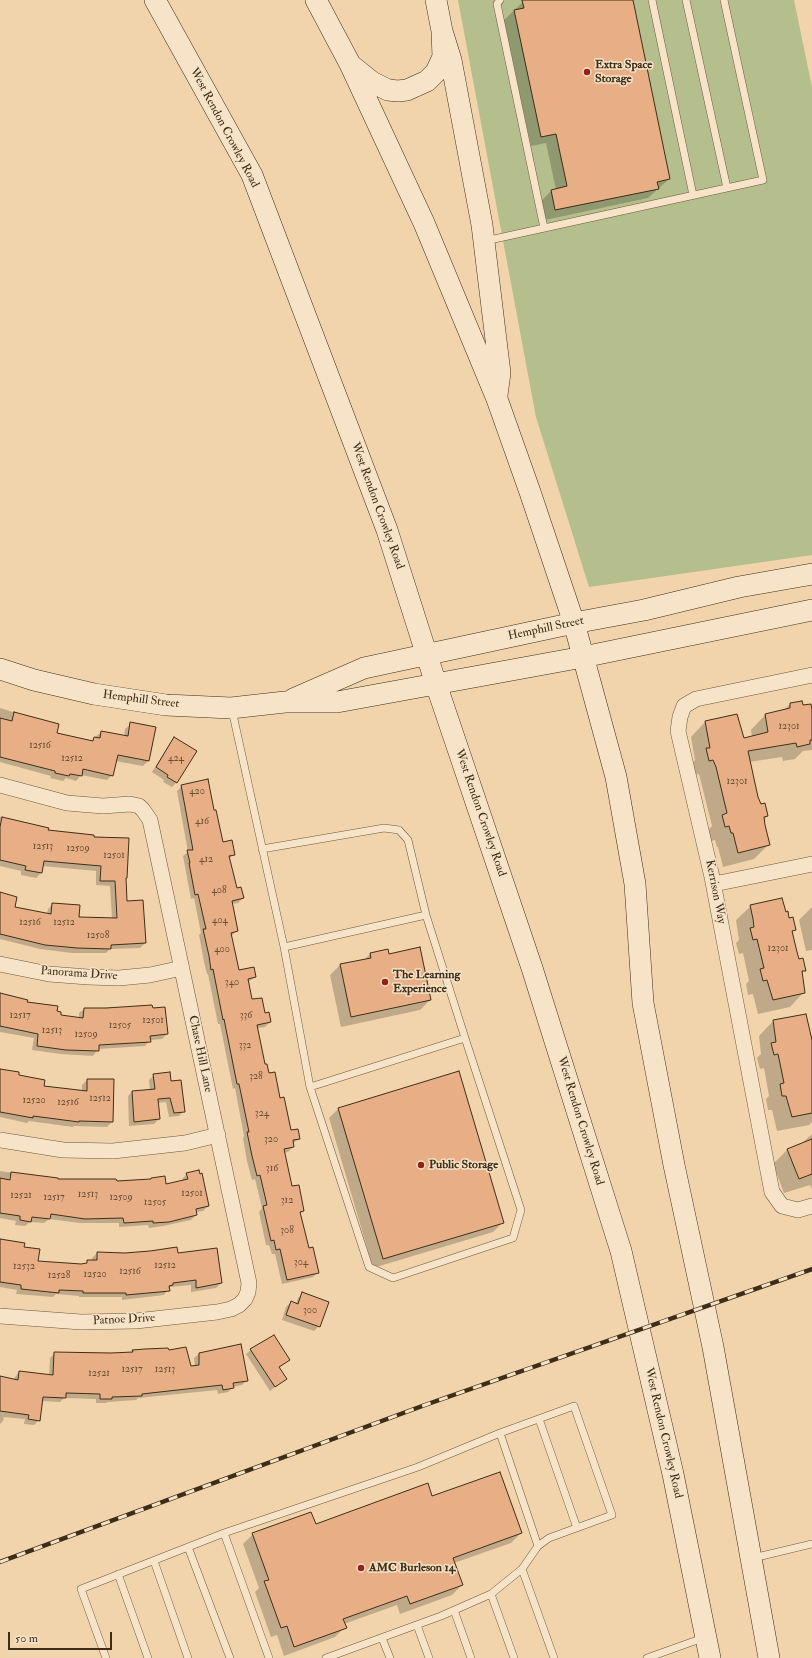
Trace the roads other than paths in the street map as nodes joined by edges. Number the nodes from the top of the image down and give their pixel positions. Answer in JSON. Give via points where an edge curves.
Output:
{"nodes":[{"id":1,"x":155,"y":0,"type":"edge"},
{"id":2,"x":316,"y":0,"type":"edge"},
{"id":3,"x":436,"y":0,"type":"edge"},
{"id":4,"x":500,"y":0,"type":"edge"},
{"id":5,"x":652,"y":0,"type":"edge"},
{"id":6,"x":686,"y":0,"type":"edge"},
{"id":7,"x":724,"y":0,"type":"edge"},
{"id":8,"x":442,"y":31,"type":"junction"},
{"id":9,"x":350,"y":64,"type":"junction"},
{"id":10,"x":727,"y":188,"type":"junction"},
{"id":11,"x":693,"y":195,"type":"junction"},
{"id":12,"x":544,"y":228,"type":"junction"},
{"id":13,"x":483,"y":242,"type":"junction"},
{"id":14,"x":497,"y":399,"type":"junction"},
{"id":15,"x":812,"y":574,"type":"edge"},
{"id":16,"x":812,"y":610,"type":"edge"},
{"id":17,"x":574,"y":623,"type":"junction"},
{"id":18,"x":428,"y":655,"type":"junction"},
{"id":19,"x":583,"y":656,"type":"junction"},
{"id":20,"x":0,"y":669,"type":"edge"},
{"id":21,"x":812,"y":675,"type":"edge"},
{"id":22,"x":436,"y":684,"type":"junction"},
{"id":23,"x":285,"y":702,"type":"junction"},
{"id":24,"x":232,"y":708,"type":"junction"},
{"id":25,"x":0,"y":785,"type":"edge"},
{"id":26,"x":262,"y":849,"type":"junction"},
{"id":27,"x":812,"y":864,"type":"edge"},
{"id":28,"x":714,"y":884,"type":"junction"},
{"id":29,"x":426,"y":914,"type":"junction"},
{"id":30,"x":284,"y":947,"type":"junction"},
{"id":31,"x":0,"y":964,"type":"edge"},
{"id":32,"x":182,"y":968,"type":"junction"},
{"id":33,"x":465,"y":1038,"type":"junction"},
{"id":34,"x":310,"y":1087,"type":"junction"},
{"id":35,"x":218,"y":1135,"type":"junction"},
{"id":36,"x":0,"y":1140,"type":"edge"},
{"id":37,"x":812,"y":1206,"type":"edge"},
{"id":38,"x":245,"y":1299,"type":"joint"},
{"id":39,"x":0,"y":1316,"type":"edge"},
{"id":40,"x":539,"y":1419,"type":"junction"},
{"id":41,"x":500,"y":1433,"type":"junction"},
{"id":42,"x":577,"y":1528,"type":"junction"},
{"id":43,"x":224,"y":1533,"type":"junction"},
{"id":44,"x":812,"y":1544,"type":"edge"},
{"id":45,"x":538,"y":1546,"type":"junction"},
{"id":46,"x":188,"y":1547,"type":"junction"},
{"id":47,"x":751,"y":1558,"type":"junction"},
{"id":48,"x":154,"y":1561,"type":"junction"},
{"id":49,"x":522,"y":1569,"type":"junction"},
{"id":50,"x":118,"y":1574,"type":"junction"},
{"id":51,"x":491,"y":1594,"type":"junction"},
{"id":52,"x":454,"y":1610,"type":"junction"},
{"id":53,"x":417,"y":1624,"type":"junction"},
{"id":54,"x":706,"y":1637,"type":"junction"},
{"id":55,"x":382,"y":1638,"type":"junction"},
{"id":56,"x":345,"y":1655,"type":"edge"},
{"id":57,"x":106,"y":1658,"type":"edge"},
{"id":58,"x":148,"y":1658,"type":"edge"},
{"id":59,"x":188,"y":1658,"type":"edge"},
{"id":60,"x":230,"y":1658,"type":"edge"},
{"id":61,"x":269,"y":1658,"type":"edge"},
{"id":62,"x":326,"y":1658,"type":"edge"},
{"id":63,"x":390,"y":1658,"type":"edge"},
{"id":64,"x":429,"y":1658,"type":"edge"},
{"id":65,"x":471,"y":1658,"type":"edge"},
{"id":66,"x":514,"y":1658,"type":"edge"},
{"id":67,"x":554,"y":1658,"type":"edge"},
{"id":68,"x":647,"y":1658,"type":"edge"},
{"id":69,"x":710,"y":1658,"type":"edge"},
{"id":70,"x":769,"y":1658,"type":"edge"}],
"edges":[{"from":1,"to":18,"type":"main road","name":"West Rendon Crowley Road","via":[[252,175],[387,530]]},
{"from":2,"to":9,"type":"main road"},
{"from":3,"to":8,"type":"main road"},
{"from":4,"to":12,"type":"lane","via":[[497,4]]},
{"from":5,"to":11,"type":"lane"},
{"from":6,"to":10,"type":"lane"},
{"from":7,"to":10,"type":"lane","via":[[763,180]]},
{"from":8,"to":9,"type":"main road","via":[[443,57],[436,72],[418,86],[398,91],[388,90],[372,82]]},
{"from":8,"to":13,"type":"main road","via":[[451,60]]},
{"from":9,"to":14,"type":"main road","via":[[424,223]]},
{"from":10,"to":11,"type":"lane"},
{"from":11,"to":12,"type":"lane"},
{"from":12,"to":13,"type":"lane"},
{"from":13,"to":14,"type":"main road","via":[[500,373]]},
{"from":14,"to":17,"type":"main road"},
{"from":15,"to":17,"type":"main road","name":"Hemphill Street"},
{"from":16,"to":19,"type":"main road","name":"Hemphill Street"},
{"from":17,"to":18,"type":"main road","name":"Hemphill Street"},
{"from":17,"to":19,"type":"main road"},
{"from":18,"to":22,"type":"main road","name":"West Rendon Crowley Road"},
{"from":18,"to":23,"type":"main road","name":"Hemphill Street","via":[[364,668]]},
{"from":19,"to":22,"type":"main road","name":"Hemphill Street"},
{"from":19,"to":47,"type":"main road","via":[[616,776],[635,884],[643,1003],[674,1166],[713,1347]]},
{"from":20,"to":24,"type":"main road","name":"Hemphill Street","via":[[94,694],[166,706]]},
{"from":21,"to":28,"type":"street","name":"Kerrison Way","via":[[696,699],[684,706],[678,731]]},
{"from":22,"to":23,"type":"main road","name":"Hemphill Street","via":[[337,702]]},
{"from":22,"to":54,"type":"main road","name":"West Rendon Crowley Road","via":[[532,968],[621,1251],[673,1474]]},
{"from":23,"to":24,"type":"main road","name":"Hemphill Street"},
{"from":24,"to":26,"type":"lane"},
{"from":25,"to":32,"type":"street","name":"Chase Hill Lane","via":[[67,803],[103,806],[130,804],[143,810],[150,820]]},
{"from":26,"to":29,"type":"lane","via":[[384,828],[399,830],[408,840]]},
{"from":26,"to":30,"type":"lane"},
{"from":27,"to":28,"type":"street"},
{"from":28,"to":37,"type":"street","name":"Kerrison Way","via":[[772,1192],[782,1206],[798,1210]]},
{"from":29,"to":30,"type":"lane"},
{"from":29,"to":33,"type":"lane"},
{"from":30,"to":34,"type":"lane"},
{"from":31,"to":32,"type":"street","name":"Panorama Drive","via":[[49,974],[119,978]]},
{"from":32,"to":35,"type":"street","name":"Chase Hill Lane"},
{"from":33,"to":34,"type":"lane"},
{"from":33,"to":34,"type":"lane","via":[[521,1210],[513,1238],[393,1278],[370,1267]]},
{"from":35,"to":36,"type":"street","via":[[185,1143],[113,1151],[63,1150]]},
{"from":35,"to":38,"type":"street","name":"Chase Hill Lane","via":[[249,1283]]},
{"from":38,"to":39,"type":"street","name":"Patnoe Drive","via":[[235,1307],[224,1310],[136,1321],[81,1322]]},
{"from":40,"to":41,"type":"lane"},
{"from":40,"to":42,"type":"lane"},
{"from":40,"to":42,"type":"lane","via":[[574,1406],[612,1514]]},
{"from":41,"to":43,"type":"lane","via":[[418,1467]]},
{"from":41,"to":45,"type":"lane"},
{"from":42,"to":45,"type":"lane","via":[[549,1538]]},
{"from":43,"to":46,"type":"lane"},
{"from":43,"to":61,"type":"lane"},
{"from":44,"to":47,"type":"lane"},
{"from":45,"to":49,"type":"lane"},
{"from":46,"to":48,"type":"lane"},
{"from":46,"to":60,"type":"lane"},
{"from":47,"to":70,"type":"main road"},
{"from":48,"to":50,"type":"lane"},
{"from":48,"to":59,"type":"lane"},
{"from":49,"to":51,"type":"lane"},
{"from":49,"to":67,"type":"lane"},
{"from":50,"to":57,"type":"lane","via":[[81,1589]]},
{"from":50,"to":58,"type":"lane"},
{"from":51,"to":52,"type":"lane"},
{"from":51,"to":66,"type":"lane"},
{"from":52,"to":53,"type":"lane"},
{"from":52,"to":65,"type":"lane"},
{"from":53,"to":55,"type":"lane"},
{"from":53,"to":64,"type":"lane"},
{"from":54,"to":68,"type":"lane"},
{"from":54,"to":69,"type":"main road","name":"West Rendon Crowley Road"},
{"from":55,"to":56,"type":"lane"},
{"from":55,"to":63,"type":"lane"},
{"from":56,"to":62,"type":"lane"}]}
